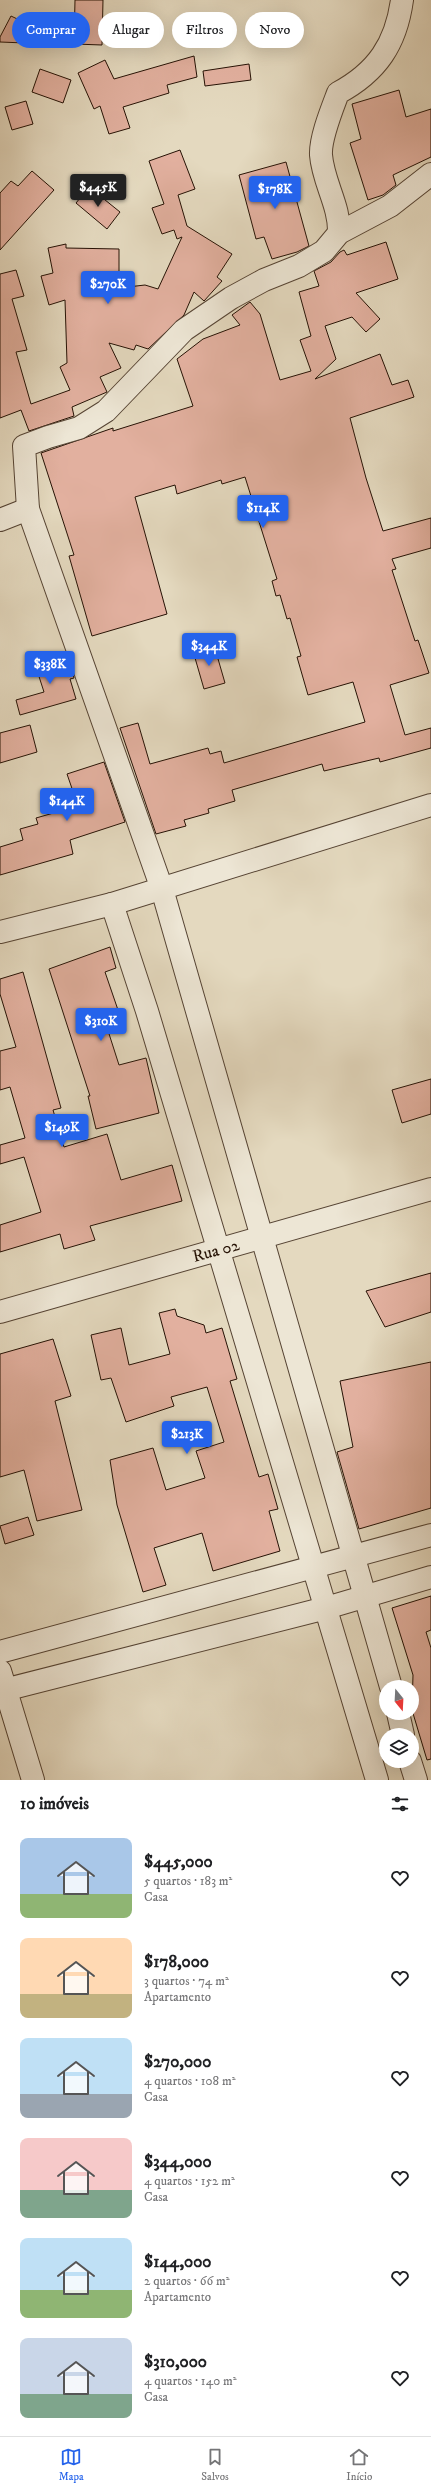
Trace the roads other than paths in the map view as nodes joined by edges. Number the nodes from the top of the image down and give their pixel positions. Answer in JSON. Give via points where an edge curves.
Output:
{"nodes":[{"id":1,"x":402,"y":0,"type":"edge"},
{"id":2,"x":431,"y":174,"type":"edge"},
{"id":3,"x":339,"y":234,"type":"junction"},
{"id":4,"x":28,"y":509,"type":"junction"},
{"id":5,"x":0,"y":520,"type":"edge"},
{"id":6,"x":431,"y":805,"type":"edge"},
{"id":7,"x":162,"y":889,"type":"junction"},
{"id":8,"x":112,"y":904,"type":"junction"},
{"id":9,"x":0,"y":932,"type":"edge"},
{"id":10,"x":431,"y":1189,"type":"edge"},
{"id":11,"x":261,"y":1239,"type":"junction"},
{"id":12,"x":218,"y":1250,"type":"junction"},
{"id":13,"x":0,"y":1312,"type":"edge"},
{"id":14,"x":431,"y":1535,"type":"edge"},
{"id":15,"x":354,"y":1556,"type":"junction"},
{"id":16,"x":312,"y":1568,"type":"junction"},
{"id":17,"x":431,"y":1577,"type":"edge"},
{"id":18,"x":366,"y":1595,"type":"junction"},
{"id":19,"x":326,"y":1608,"type":"junction"},
{"id":20,"x":0,"y":1652,"type":"edge"},
{"id":21,"x":388,"y":1680,"type":"edge"},
{"id":22,"x":2,"y":1684,"type":"edge"},
{"id":23,"x":412,"y":1768,"type":"edge"},
{"id":24,"x":33,"y":1780,"type":"edge"},
{"id":25,"x":377,"y":1780,"type":"edge"},
{"id":26,"x":416,"y":1780,"type":"edge"}],
"edges":[{"from":1,"to":3,"type":"street","via":[[400,19],[378,62],[360,81],[338,92],[329,118],[321,155],[339,220]]},
{"from":2,"to":3,"type":"street","via":[[390,206]]},
{"from":3,"to":4,"type":"street","via":[[324,251],[299,266],[264,280],[230,298],[184,330],[106,411],[79,428],[24,446]]},
{"from":4,"to":5,"type":"street"},
{"from":4,"to":7,"type":"street"},
{"from":6,"to":7,"type":"street"},
{"from":7,"to":8,"type":"street"},
{"from":7,"to":11,"type":"street"},
{"from":8,"to":9,"type":"street"},
{"from":8,"to":12,"type":"street"},
{"from":10,"to":11,"type":"street","name":"Rua 02"},
{"from":11,"to":12,"type":"street","name":"Rua 02"},
{"from":11,"to":15,"type":"street"},
{"from":12,"to":13,"type":"street","name":"Rua 02"},
{"from":12,"to":16,"type":"street"},
{"from":14,"to":15,"type":"street"},
{"from":15,"to":16,"type":"street"},
{"from":15,"to":18,"type":"street"},
{"from":16,"to":19,"type":"street"},
{"from":16,"to":20,"type":"street"},
{"from":17,"to":18,"type":"street"},
{"from":18,"to":19,"type":"street"},
{"from":18,"to":21,"type":"street"},
{"from":19,"to":22,"type":"street"},
{"from":19,"to":25,"type":"street"},
{"from":22,"to":24,"type":"street"},
{"from":23,"to":26,"type":"street"}]}
